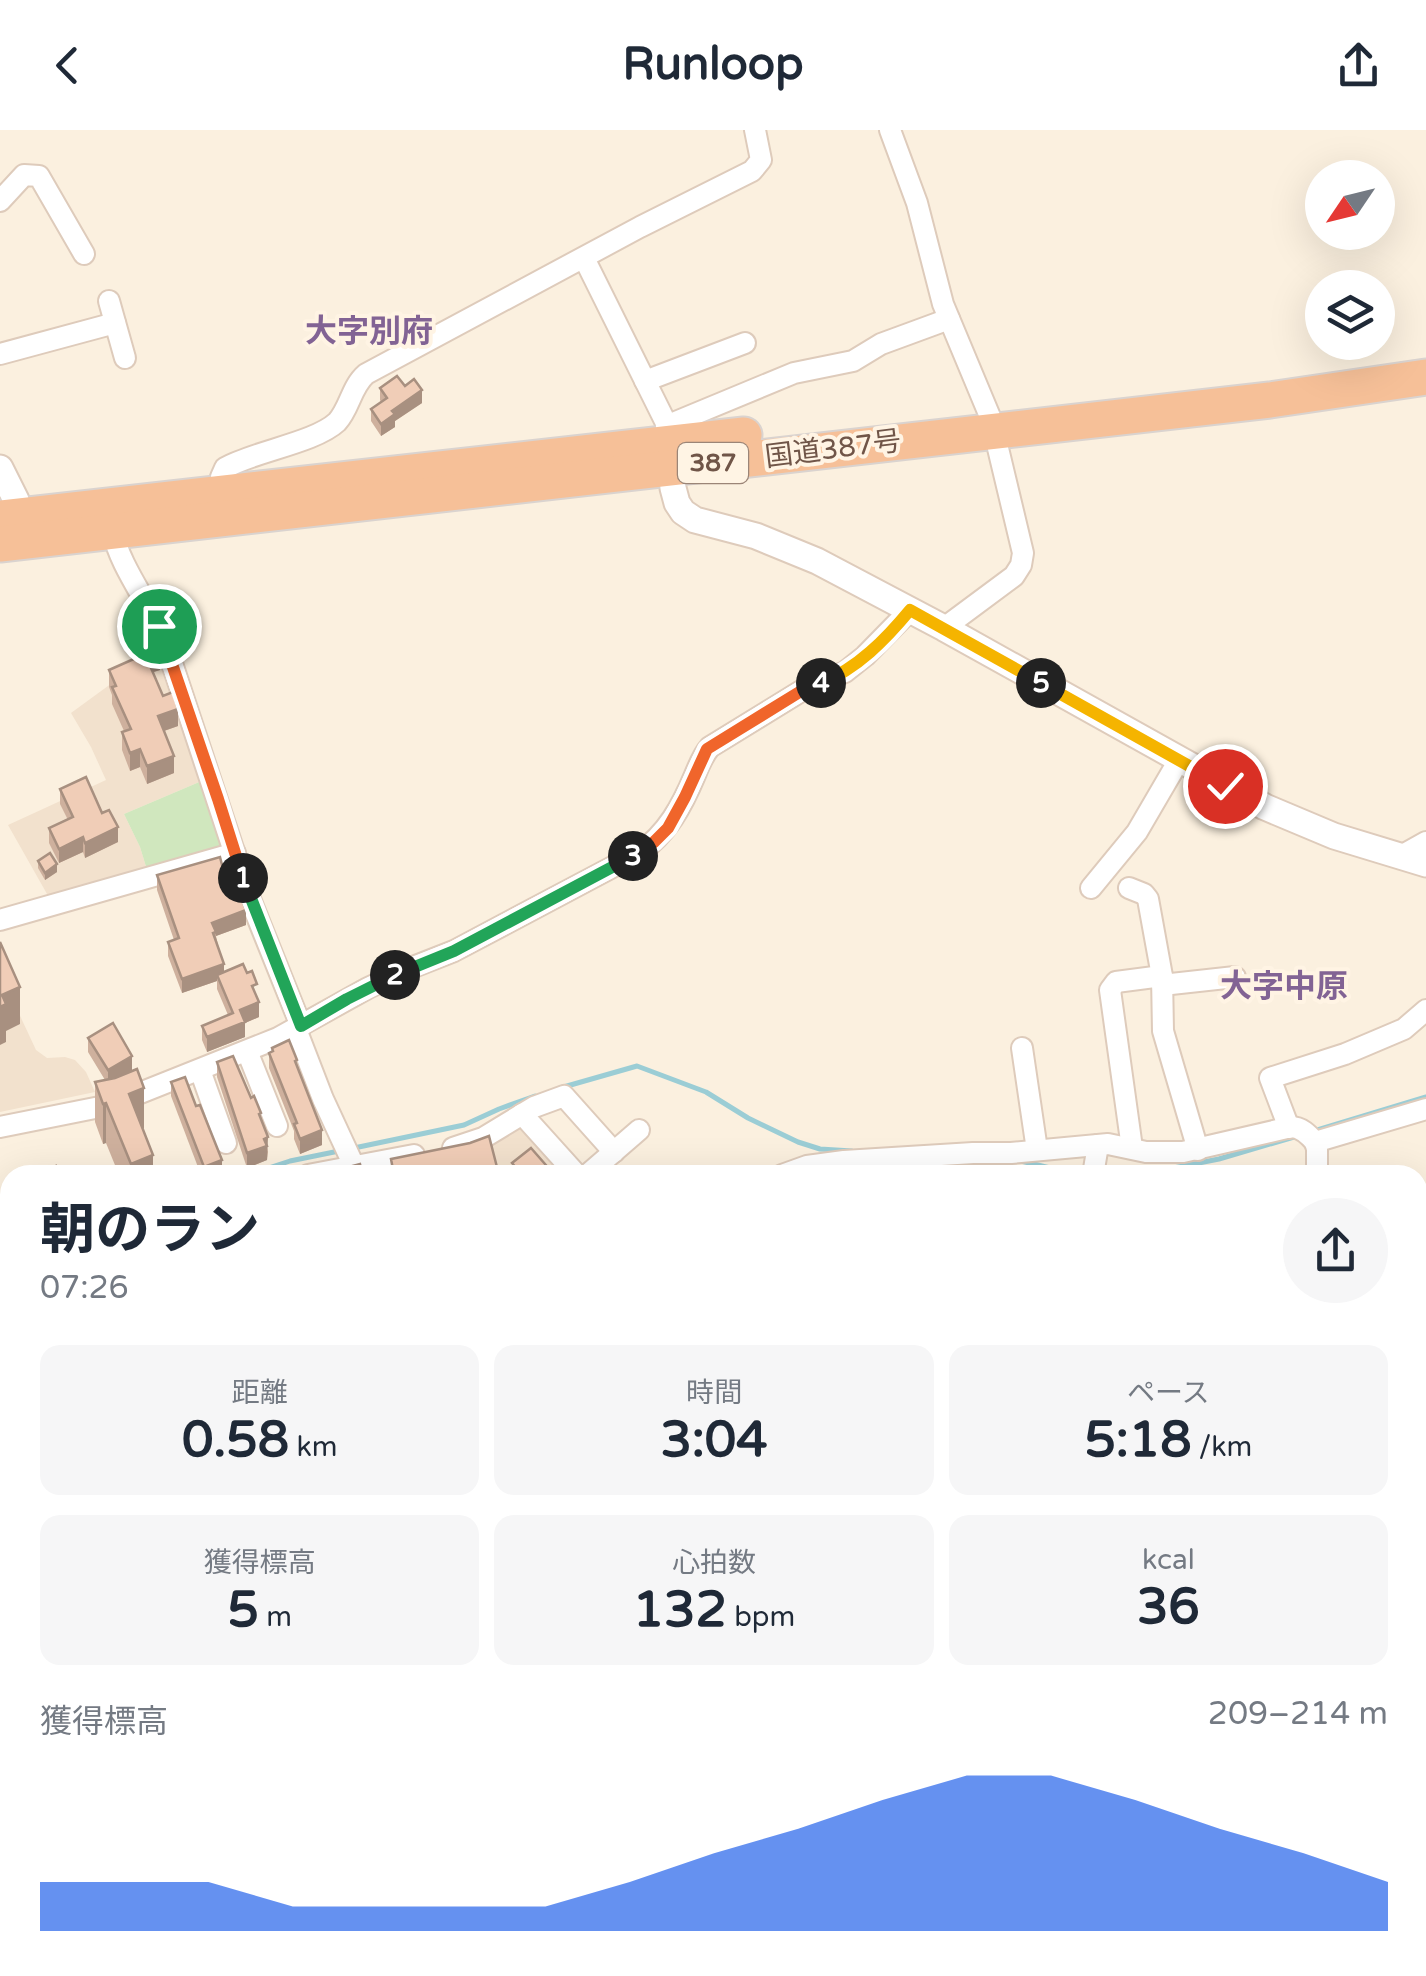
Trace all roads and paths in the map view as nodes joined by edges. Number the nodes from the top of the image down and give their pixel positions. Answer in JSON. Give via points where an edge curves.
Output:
{"nodes":[{"id":1,"x":754,"y":130,"type":"edge"},
{"id":2,"x":890,"y":130,"type":"edge"},
{"id":3,"x":0,"y":202,"type":"edge"},
{"id":4,"x":84,"y":254,"type":"dead end"},
{"id":5,"x":584,"y":258,"type":"junction"},
{"id":6,"x":110,"y":302,"type":"dead end"},
{"id":7,"x":949,"y":319,"type":"junction"},
{"id":8,"x":115,"y":323,"type":"junction"},
{"id":9,"x":67,"y":337,"type":"junction"},
{"id":10,"x":745,"y":342,"type":"dead end"},
{"id":11,"x":0,"y":354,"type":"edge"},
{"id":12,"x":125,"y":358,"type":"dead end"},
{"id":13,"x":70,"y":360,"type":"dead end"},
{"id":14,"x":1426,"y":367,"type":"edge"},
{"id":15,"x":1426,"y":376,"type":"edge"},
{"id":16,"x":645,"y":381,"type":"junction"},
{"id":17,"x":991,"y":419,"type":"junction"},
{"id":18,"x":669,"y":446,"type":"junction"},
{"id":19,"x":0,"y":468,"type":"edge"},
{"id":20,"x":222,"y":494,"type":"junction"},
{"id":21,"x":10,"y":530,"type":"edge"},
{"id":22,"x":113,"y":532,"type":"junction"},
{"id":23,"x":910,"y":610,"type":"junction"},
{"id":24,"x":944,"y":628,"type":"junction"},
{"id":25,"x":1179,"y":760,"type":"junction"},
{"id":26,"x":1426,"y":842,"type":"edge"},
{"id":27,"x":235,"y":853,"type":"junction"},
{"id":28,"x":1401,"y":856,"type":"junction"},
{"id":29,"x":1426,"y":864,"type":"edge"},
{"id":30,"x":1091,"y":888,"type":"dead end"},
{"id":31,"x":1129,"y":888,"type":"dead end"},
{"id":32,"x":0,"y":920,"type":"edge"},
{"id":33,"x":1235,"y":977,"type":"dead end"},
{"id":34,"x":1162,"y":980,"type":"junction"},
{"id":35,"x":1426,"y":1010,"type":"edge"},
{"id":36,"x":299,"y":1028,"type":"junction"},
{"id":37,"x":1022,"y":1048,"type":"dead end"},
{"id":38,"x":247,"y":1050,"type":"junction"},
{"id":39,"x":200,"y":1070,"type":"junction"},
{"id":40,"x":1424,"y":1111,"type":"edge"},
{"id":41,"x":522,"y":1114,"type":"junction"},
{"id":42,"x":277,"y":1126,"type":"dead end"},
{"id":43,"x":0,"y":1127,"type":"edge"},
{"id":44,"x":1290,"y":1128,"type":"junction"},
{"id":45,"x":640,"y":1130,"type":"dead end"},
{"id":46,"x":226,"y":1142,"type":"dead end"},
{"id":47,"x":1315,"y":1142,"type":"junction"},
{"id":48,"x":1098,"y":1145,"type":"junction"},
{"id":49,"x":1132,"y":1148,"type":"junction"},
{"id":50,"x":1037,"y":1150,"type":"junction"},
{"id":51,"x":1198,"y":1150,"type":"junction"},
{"id":52,"x":614,"y":1152,"type":"junction"},
{"id":53,"x":354,"y":1165,"type":"edge"},
{"id":54,"x":359,"y":1165,"type":"edge"},
{"id":55,"x":568,"y":1165,"type":"edge"},
{"id":56,"x":599,"y":1165,"type":"edge"},
{"id":57,"x":884,"y":1165,"type":"edge"},
{"id":58,"x":1095,"y":1165,"type":"edge"},
{"id":59,"x":1318,"y":1165,"type":"edge"}],
"edges":[{"from":1,"to":5,"type":"street","via":[[761,160],[752,171]]},
{"from":2,"to":7,"type":"street"},
{"from":3,"to":4,"type":"street","via":[[24,175],[39,176]]},
{"from":5,"to":16,"type":"street"},
{"from":5,"to":20,"type":"street","via":[[366,374],[338,420],[225,468]]},
{"from":6,"to":8,"type":"street"},
{"from":7,"to":17,"type":"street"},
{"from":7,"to":18,"type":"street","via":[[853,361],[794,373]]},
{"from":8,"to":9,"type":"street"},
{"from":8,"to":12,"type":"street"},
{"from":9,"to":11,"type":"street"},
{"from":9,"to":13,"type":"street"},
{"from":10,"to":16,"type":"street"},
{"from":14,"to":17,"type":"highway","name":"国道387号","number":"387","via":[[1318,373]]},
{"from":15,"to":17,"type":"highway","name":"国道387号","number":"387","via":[[1270,400]]},
{"from":16,"to":18,"type":"street"},
{"from":17,"to":18,"type":"highway","name":"国道387号","number":"387"},
{"from":17,"to":24,"type":"street","via":[[1023,558],[1014,576]]},
{"from":18,"to":20,"type":"highway","name":"国道387号","number":"387"},
{"from":18,"to":22,"type":"highway","name":"国道387号","number":"387"},
{"from":18,"to":23,"type":"street","via":[[674,494],[687,516],[800,553]]},
{"from":19,"to":21,"type":"street","via":[[16,500]]},
{"from":20,"to":21,"type":"highway","name":"国道387号","number":"387"},
{"from":21,"to":22,"type":"highway","name":"国道387号","number":"387"},
{"from":22,"to":27,"type":"street","via":[[163,636]]},
{"from":23,"to":24,"type":"street"},
{"from":23,"to":36,"type":"street","via":[[845,672],[806,688],[707,749],[674,819],[648,847]]},
{"from":24,"to":25,"type":"street"},
{"from":25,"to":28,"type":"street","via":[[1299,823]]},
{"from":25,"to":30,"type":"street","via":[[1137,832]]},
{"from":26,"to":28,"type":"street"},
{"from":27,"to":32,"type":"street"},
{"from":27,"to":36,"type":"street"},
{"from":28,"to":29,"type":"street"},
{"from":31,"to":34,"type":"street","via":[[1148,900]]},
{"from":33,"to":34,"type":"street"},
{"from":34,"to":49,"type":"street","via":[[1116,982],[1110,990]]},
{"from":34,"to":51,"type":"street","via":[[1162,1031]]},
{"from":35,"to":44,"type":"street","via":[[1404,1029],[1270,1078]]},
{"from":36,"to":38,"type":"street"},
{"from":36,"to":53,"type":"street"},
{"from":37,"to":50,"type":"street"},
{"from":38,"to":39,"type":"street"},
{"from":38,"to":42,"type":"street"},
{"from":39,"to":43,"type":"street","via":[[102,1107]]},
{"from":39,"to":46,"type":"street"},
{"from":40,"to":47,"type":"street"},
{"from":41,"to":52,"type":"street","via":[[564,1096]]},
{"from":41,"to":54,"type":"street","via":[[468,1144]]},
{"from":41,"to":55,"type":"street"},
{"from":44,"to":47,"type":"street"},
{"from":44,"to":51,"type":"street"},
{"from":45,"to":52,"type":"street"},
{"from":47,"to":59,"type":"street"},
{"from":48,"to":49,"type":"street"},
{"from":48,"to":50,"type":"street"},
{"from":48,"to":58,"type":"street"},
{"from":49,"to":51,"type":"street"},
{"from":50,"to":57,"type":"street"},
{"from":52,"to":56,"type":"street"}]}
